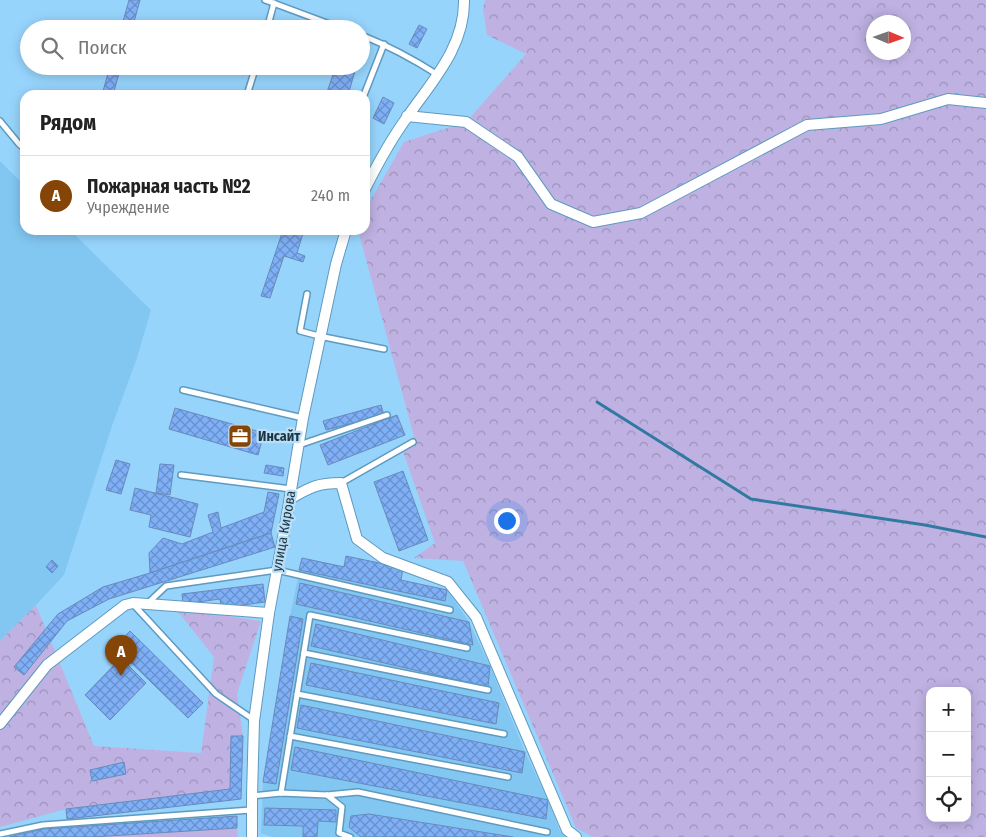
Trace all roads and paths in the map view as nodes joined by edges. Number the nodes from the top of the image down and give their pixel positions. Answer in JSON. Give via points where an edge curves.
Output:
{"nodes":[{"id":1,"x":265,"y":0,"type":"edge"},
{"id":2,"x":464,"y":0,"type":"edge"},
{"id":3,"x":274,"y":3,"type":"junction"},
{"id":4,"x":269,"y":20,"type":"edge"},
{"id":5,"x":319,"y":20,"type":"edge"},
{"id":6,"x":370,"y":39,"type":"edge"},
{"id":7,"x":384,"y":44,"type":"junction"},
{"id":8,"x":253,"y":75,"type":"edge"},
{"id":9,"x":438,"y":75,"type":"junction"},
{"id":10,"x":249,"y":90,"type":"edge"},
{"id":11,"x":366,"y":90,"type":"edge"},
{"id":12,"x":986,"y":103,"type":"edge"},
{"id":13,"x":407,"y":116,"type":"junction"},
{"id":14,"x":0,"y":121,"type":"edge"},
{"id":15,"x":20,"y":145,"type":"edge"},
{"id":16,"x":370,"y":179,"type":"edge"},
{"id":17,"x":345,"y":235,"type":"edge"},
{"id":18,"x":307,"y":294,"type":"dead end"},
{"id":19,"x":319,"y":336,"type":"junction"},
{"id":20,"x":384,"y":349,"type":"dead end"},
{"id":21,"x":183,"y":390,"type":"dead end"},
{"id":22,"x":387,"y":415,"type":"dead end"},
{"id":23,"x":303,"y":418,"type":"junction"},
{"id":24,"x":413,"y":442,"type":"dead end"},
{"id":25,"x":298,"y":445,"type":"junction"},
{"id":26,"x":181,"y":475,"type":"dead end"},
{"id":27,"x":341,"y":483,"type":"junction"},
{"id":28,"x":291,"y":494,"type":"junction"},
{"id":29,"x":277,"y":570,"type":"junction"},
{"id":30,"x":133,"y":603,"type":"junction"},
{"id":31,"x":147,"y":604,"type":"junction"},
{"id":32,"x":450,"y":610,"type":"dead end"},
{"id":33,"x":269,"y":613,"type":"junction"},
{"id":34,"x":467,"y":648,"type":"dead end"},
{"id":35,"x":304,"y":653,"type":"junction"},
{"id":36,"x":488,"y":690,"type":"dead end"},
{"id":37,"x":297,"y":694,"type":"junction"},
{"id":38,"x":254,"y":720,"type":"junction"},
{"id":39,"x":0,"y":724,"type":"edge"},
{"id":40,"x":504,"y":734,"type":"dead end"},
{"id":41,"x":290,"y":736,"type":"junction"},
{"id":42,"x":508,"y":777,"type":"dead end"},
{"id":43,"x":281,"y":793,"type":"junction"},
{"id":44,"x":327,"y":795,"type":"junction"},
{"id":45,"x":252,"y":796,"type":"junction"},
{"id":46,"x":251,"y":810,"type":"junction"},
{"id":47,"x":547,"y":832,"type":"dead end"},
{"id":48,"x":0,"y":834,"type":"edge"},
{"id":49,"x":252,"y":837,"type":"edge"},
{"id":50,"x":350,"y":837,"type":"edge"},
{"id":51,"x":576,"y":837,"type":"edge"}],
"edges":[{"from":1,"to":3,"type":"lane"},
{"from":2,"to":9,"type":"street","via":[[460,30]]},
{"from":3,"to":4,"type":"lane"},
{"from":3,"to":5,"type":"lane"},
{"from":6,"to":7,"type":"lane"},
{"from":7,"to":9,"type":"lane"},
{"from":7,"to":11,"type":"lane"},
{"from":8,"to":10,"type":"lane"},
{"from":9,"to":13,"type":"street"},
{"from":12,"to":13,"type":"street","via":[[948,99],[881,119],[807,125],[641,213],[593,222],[551,204],[518,156],[466,122]]},
{"from":13,"to":16,"type":"street"},
{"from":14,"to":15,"type":"lane"},
{"from":17,"to":19,"type":"street","name":"улица Кирова"},
{"from":18,"to":19,"type":"lane","via":[[300,331]]},
{"from":19,"to":20,"type":"lane"},
{"from":19,"to":23,"type":"street","name":"улица Кирова"},
{"from":21,"to":23,"type":"lane"},
{"from":22,"to":25,"type":"lane"},
{"from":23,"to":25,"type":"street","name":"улица Кирова"},
{"from":24,"to":27,"type":"lane"},
{"from":25,"to":28,"type":"street","name":"улица Кирова"},
{"from":26,"to":28,"type":"lane"},
{"from":27,"to":28,"type":"street","via":[[325,483]]},
{"from":27,"to":51,"type":"street","via":[[358,539],[383,558],[448,582],[476,617],[568,830]]},
{"from":28,"to":29,"type":"street","name":"улица Кирова"},
{"from":29,"to":31,"type":"lane","via":[[166,586]]},
{"from":29,"to":32,"type":"lane"},
{"from":29,"to":33,"type":"street","name":"улица Кирова"},
{"from":30,"to":31,"type":"street"},
{"from":30,"to":38,"type":"lane","via":[[216,694]]},
{"from":30,"to":39,"type":"street","via":[[125,605],[47,665]]},
{"from":31,"to":33,"type":"street"},
{"from":33,"to":38,"type":"street","name":"улица Кирова"},
{"from":34,"to":35,"type":"lane","via":[[310,615]]},
{"from":35,"to":36,"type":"lane"},
{"from":35,"to":37,"type":"lane"},
{"from":37,"to":40,"type":"lane"},
{"from":37,"to":41,"type":"lane"},
{"from":38,"to":45,"type":"street","name":"улица Кирова"},
{"from":41,"to":42,"type":"lane"},
{"from":41,"to":43,"type":"lane"},
{"from":43,"to":44,"type":"lane"},
{"from":43,"to":45,"type":"lane"},
{"from":44,"to":47,"type":"lane","via":[[358,792]]},
{"from":44,"to":50,"type":"lane","via":[[342,807],[339,833]]},
{"from":45,"to":46,"type":"street","name":"улица Кирова"},
{"from":46,"to":48,"type":"lane","via":[[43,825]]},
{"from":46,"to":49,"type":"street","name":"улица Кирова"}]}
